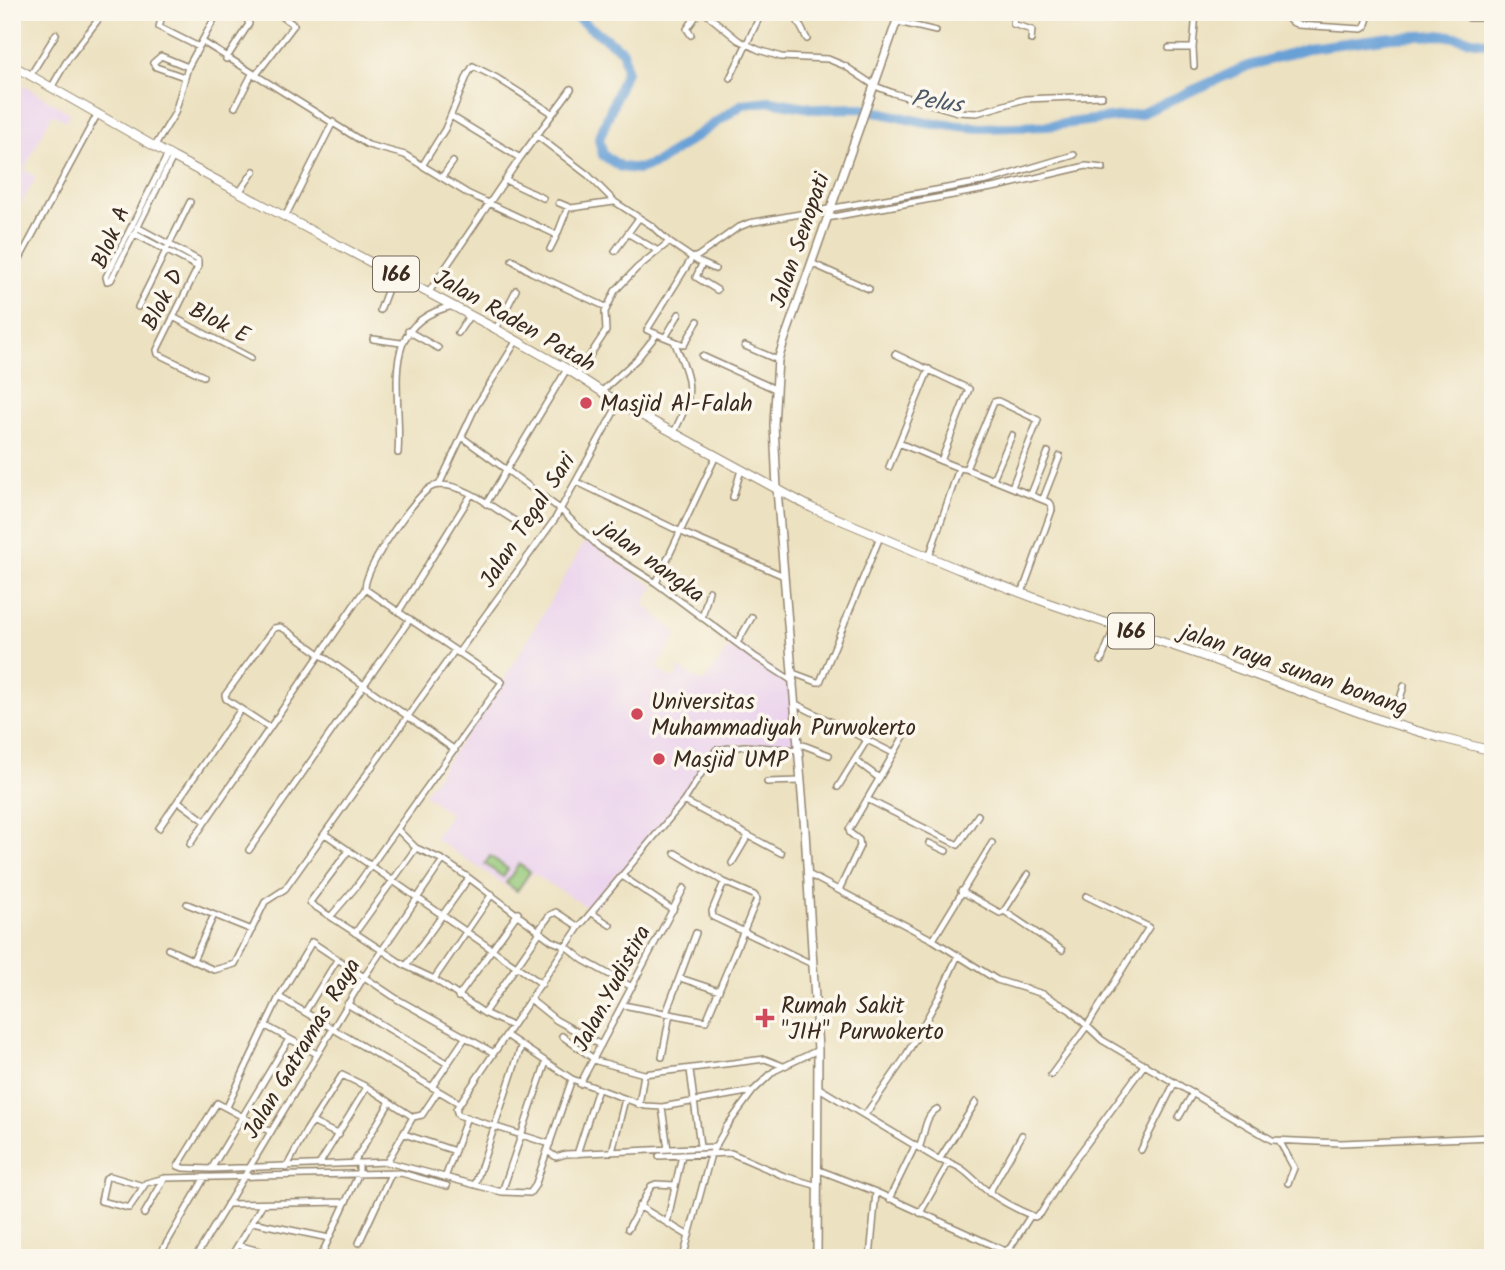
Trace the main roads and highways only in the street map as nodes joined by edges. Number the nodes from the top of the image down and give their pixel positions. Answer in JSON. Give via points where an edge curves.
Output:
{"nodes":[{"id":1,"x":900,"y":12,"type":"edge"},
{"id":2,"x":12,"y":65,"type":"edge"},
{"id":3,"x":777,"y":489,"type":"junction"},
{"id":4,"x":1493,"y":751,"type":"edge"},
{"id":5,"x":817,"y":1258,"type":"edge"}],
"edges":[{"from":1,"to":3,"type":"main road","name":"Jalan Senopati","via":[[778,360],[774,424]]},
{"from":2,"to":3,"type":"main road","name":"Jalan Raden Patah","number":"166","via":[[429,292],[468,318],[496,329],[515,345]]},
{"from":3,"to":4,"type":"main road","name":"jalan raya sunan bonang","number":"166","via":[[880,537],[1022,593],[1392,724]]},
{"from":3,"to":5,"type":"main road","name":"Jalan Senopati","via":[[818,1050]]}]}
